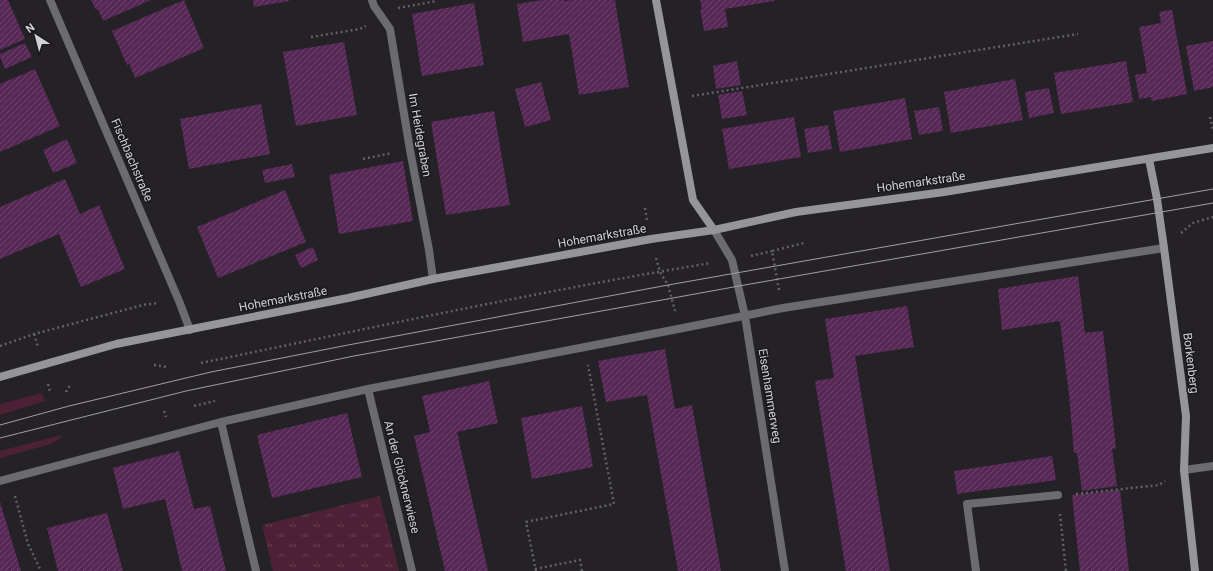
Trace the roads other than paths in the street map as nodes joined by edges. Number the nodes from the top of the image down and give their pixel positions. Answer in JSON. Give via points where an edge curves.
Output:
{"nodes":[{"id":1,"x":50,"y":0,"type":"edge"},
{"id":2,"x":372,"y":0,"type":"edge"},
{"id":3,"x":656,"y":0,"type":"edge"},
{"id":4,"x":1213,"y":148,"type":"edge"},
{"id":5,"x":1149,"y":159,"type":"junction"},
{"id":6,"x":714,"y":230,"type":"junction"},
{"id":7,"x":1164,"y":248,"type":"junction"},
{"id":8,"x":433,"y":279,"type":"junction"},
{"id":9,"x":745,"y":316,"type":"junction"},
{"id":10,"x":190,"y":330,"type":"junction"},
{"id":11,"x":0,"y":377,"type":"edge"},
{"id":12,"x":368,"y":389,"type":"junction"},
{"id":13,"x":221,"y":422,"type":"junction"},
{"id":14,"x":1213,"y":466,"type":"edge"},
{"id":15,"x":1184,"y":470,"type":"junction"},
{"id":16,"x":0,"y":481,"type":"edge"},
{"id":17,"x":1058,"y":496,"type":"road end"},
{"id":18,"x":256,"y":571,"type":"edge"},
{"id":19,"x":412,"y":571,"type":"edge"},
{"id":20,"x":785,"y":571,"type":"edge"},
{"id":21,"x":976,"y":571,"type":"edge"},
{"id":22,"x":1195,"y":571,"type":"edge"}],
"edges":[{"from":1,"to":10,"type":"street","name":"Fischbachstraße"},
{"from":2,"to":8,"type":"street","name":"Im Heidegraben","via":[[390,29]]},
{"from":3,"to":6,"type":"street","via":[[692,200]]},
{"from":4,"to":5,"type":"street","name":"Hohemarkstraße"},
{"from":5,"to":6,"type":"street","name":"Hohemarkstraße","via":[[944,192],[796,212]]},
{"from":5,"to":7,"type":"street","name":"Borkenberg"},
{"from":6,"to":8,"type":"street","name":"Hohemarkstraße"},
{"from":6,"to":9,"type":"street","name":"Eisenhammerweg","via":[[732,260]]},
{"from":7,"to":9,"type":"street"},
{"from":7,"to":15,"type":"street","name":"Borkenberg","via":[[1186,416]]},
{"from":8,"to":10,"type":"street","name":"Hohemarkstraße"},
{"from":9,"to":12,"type":"street"},
{"from":9,"to":20,"type":"street","name":"Eisenhammerweg"},
{"from":10,"to":11,"type":"street","name":"Hohemarkstraße","via":[[116,344]]},
{"from":12,"to":13,"type":"street"},
{"from":12,"to":19,"type":"street","name":"An der Glöcknerwiese"},
{"from":13,"to":16,"type":"street"},
{"from":13,"to":18,"type":"street"},
{"from":14,"to":15,"type":"street"},
{"from":15,"to":22,"type":"street","name":"Borkenberg"},
{"from":17,"to":21,"type":"street","via":[[967,504]]}]}
